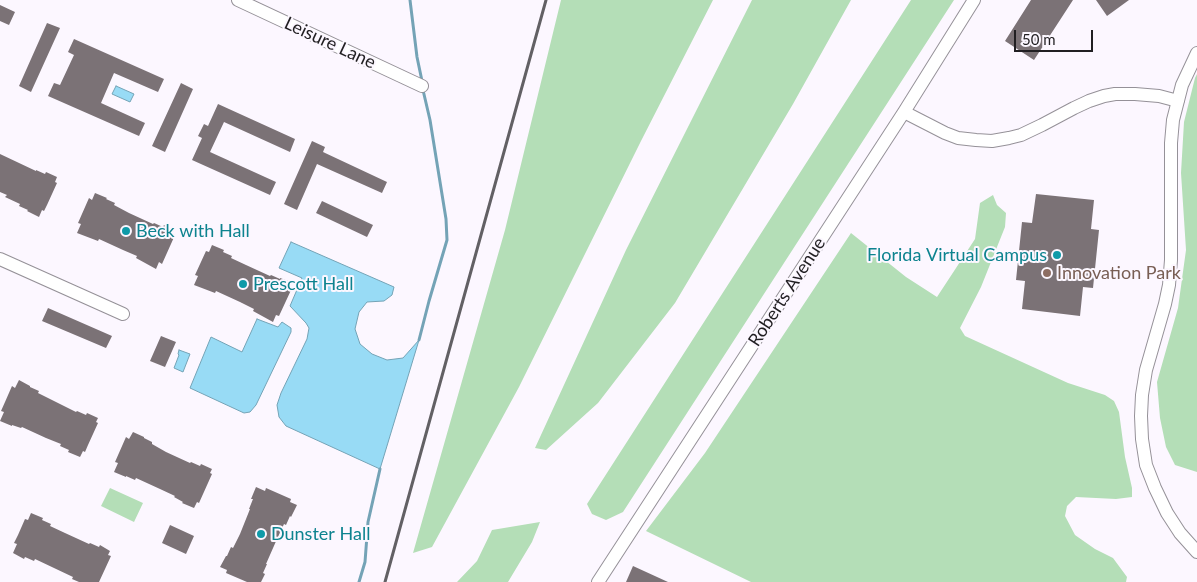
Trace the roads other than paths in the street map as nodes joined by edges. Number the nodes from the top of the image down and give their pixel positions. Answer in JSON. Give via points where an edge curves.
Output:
{"nodes":[{"id":1,"x":238,"y":0,"type":"edge"},
{"id":2,"x":974,"y":0,"type":"edge"},
{"id":3,"x":1197,"y":54,"type":"edge"},
{"id":4,"x":422,"y":86,"type":"dead end"},
{"id":5,"x":1178,"y":101,"type":"junction"},
{"id":6,"x":904,"y":112,"type":"junction"},
{"id":7,"x":0,"y":259,"type":"edge"},
{"id":8,"x":124,"y":314,"type":"dead end"},
{"id":9,"x":1197,"y":552,"type":"edge"},
{"id":10,"x":598,"y":582,"type":"edge"}],
"edges":[{"from":1,"to":4,"type":"street","name":"Leisure Lane"},
{"from":2,"to":6,"type":"street","name":"Roberts Avenue"},
{"from":3,"to":5,"type":"street"},
{"from":5,"to":6,"type":"street","via":[[1135,94],[1104,96],[1021,135],[992,141],[958,138]]},
{"from":5,"to":9,"type":"street","via":[[1171,143],[1169,285],[1146,370],[1141,416],[1146,465],[1155,488],[1180,533]]},
{"from":6,"to":10,"type":"street","name":"Roberts Avenue"},
{"from":7,"to":8,"type":"street"}]}
